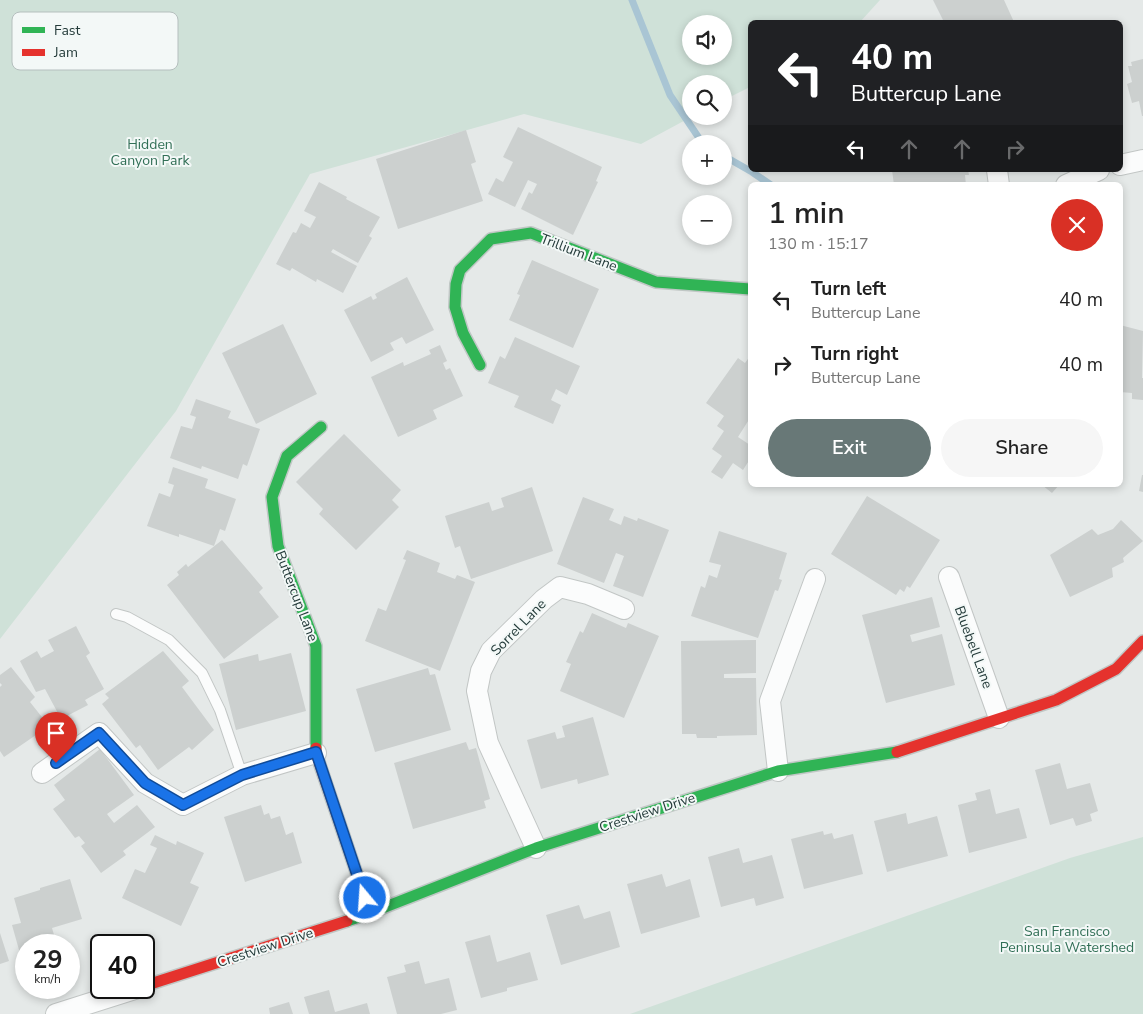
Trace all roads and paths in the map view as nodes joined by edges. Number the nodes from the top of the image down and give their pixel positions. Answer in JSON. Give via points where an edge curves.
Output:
{"nodes":[{"id":1,"x":1143,"y":160,"type":"edge"},
{"id":2,"x":1123,"y":164,"type":"edge"},
{"id":3,"x":1095,"y":172,"type":"edge"},
{"id":4,"x":1073,"y":182,"type":"edge"},
{"id":5,"x":748,"y":289,"type":"edge"},
{"id":6,"x":480,"y":365,"type":"dead end"},
{"id":7,"x":321,"y":427,"type":"dead end"},
{"id":8,"x":949,"y":576,"type":"dead end"},
{"id":9,"x":816,"y":579,"type":"dead end"},
{"id":10,"x":624,"y":609,"type":"dead end"},
{"id":11,"x":116,"y":614,"type":"dead end"},
{"id":12,"x":1143,"y":641,"type":"edge"},
{"id":13,"x":999,"y":718,"type":"junction"},
{"id":14,"x":316,"y":752,"type":"junction"},
{"id":15,"x":778,"y":771,"type":"junction"},
{"id":16,"x":42,"y":773,"type":"dead end"},
{"id":17,"x":242,"y":775,"type":"junction"},
{"id":18,"x":536,"y":848,"type":"junction"},
{"id":19,"x":370,"y":913,"type":"junction"},
{"id":20,"x":155,"y":982,"type":"edge"},
{"id":21,"x":103,"y":999,"type":"edge"},
{"id":22,"x":56,"y":1014,"type":"edge"}],
"edges":[{"from":1,"to":2,"type":"street"},
{"from":3,"to":4,"type":"street"},
{"from":5,"to":6,"type":"street","name":"Trillium Lane","via":[[656,282],[531,233],[491,239],[460,270],[456,284],[455,307],[463,333]]},
{"from":7,"to":14,"type":"street","name":"Buttercup Lane","via":[[287,456],[272,497],[278,546],[316,646]]},
{"from":8,"to":13,"type":"street","name":"Bluebell Lane"},
{"from":9,"to":15,"type":"street","via":[[770,701]]},
{"from":10,"to":18,"type":"street","name":"Sorrel Lane","via":[[560,587],[492,651],[481,671],[477,691],[488,744]]},
{"from":11,"to":17,"type":"lane","via":[[169,640],[202,673],[220,710]]},
{"from":12,"to":13,"type":"street","name":"Crestview Drive","via":[[1116,668],[1056,700]]},
{"from":13,"to":15,"type":"street","name":"Crestview Drive","via":[[892,754]]},
{"from":14,"to":17,"type":"street"},
{"from":14,"to":19,"type":"street","name":"Buttercup Lane"},
{"from":15,"to":18,"type":"street","name":"Crestview Drive"},
{"from":16,"to":17,"type":"street","via":[[99,733],[145,783],[183,805]]},
{"from":18,"to":19,"type":"street","name":"Crestview Drive"},
{"from":19,"to":20,"type":"street","name":"Crestview Drive"},
{"from":21,"to":22,"type":"street"}]}
